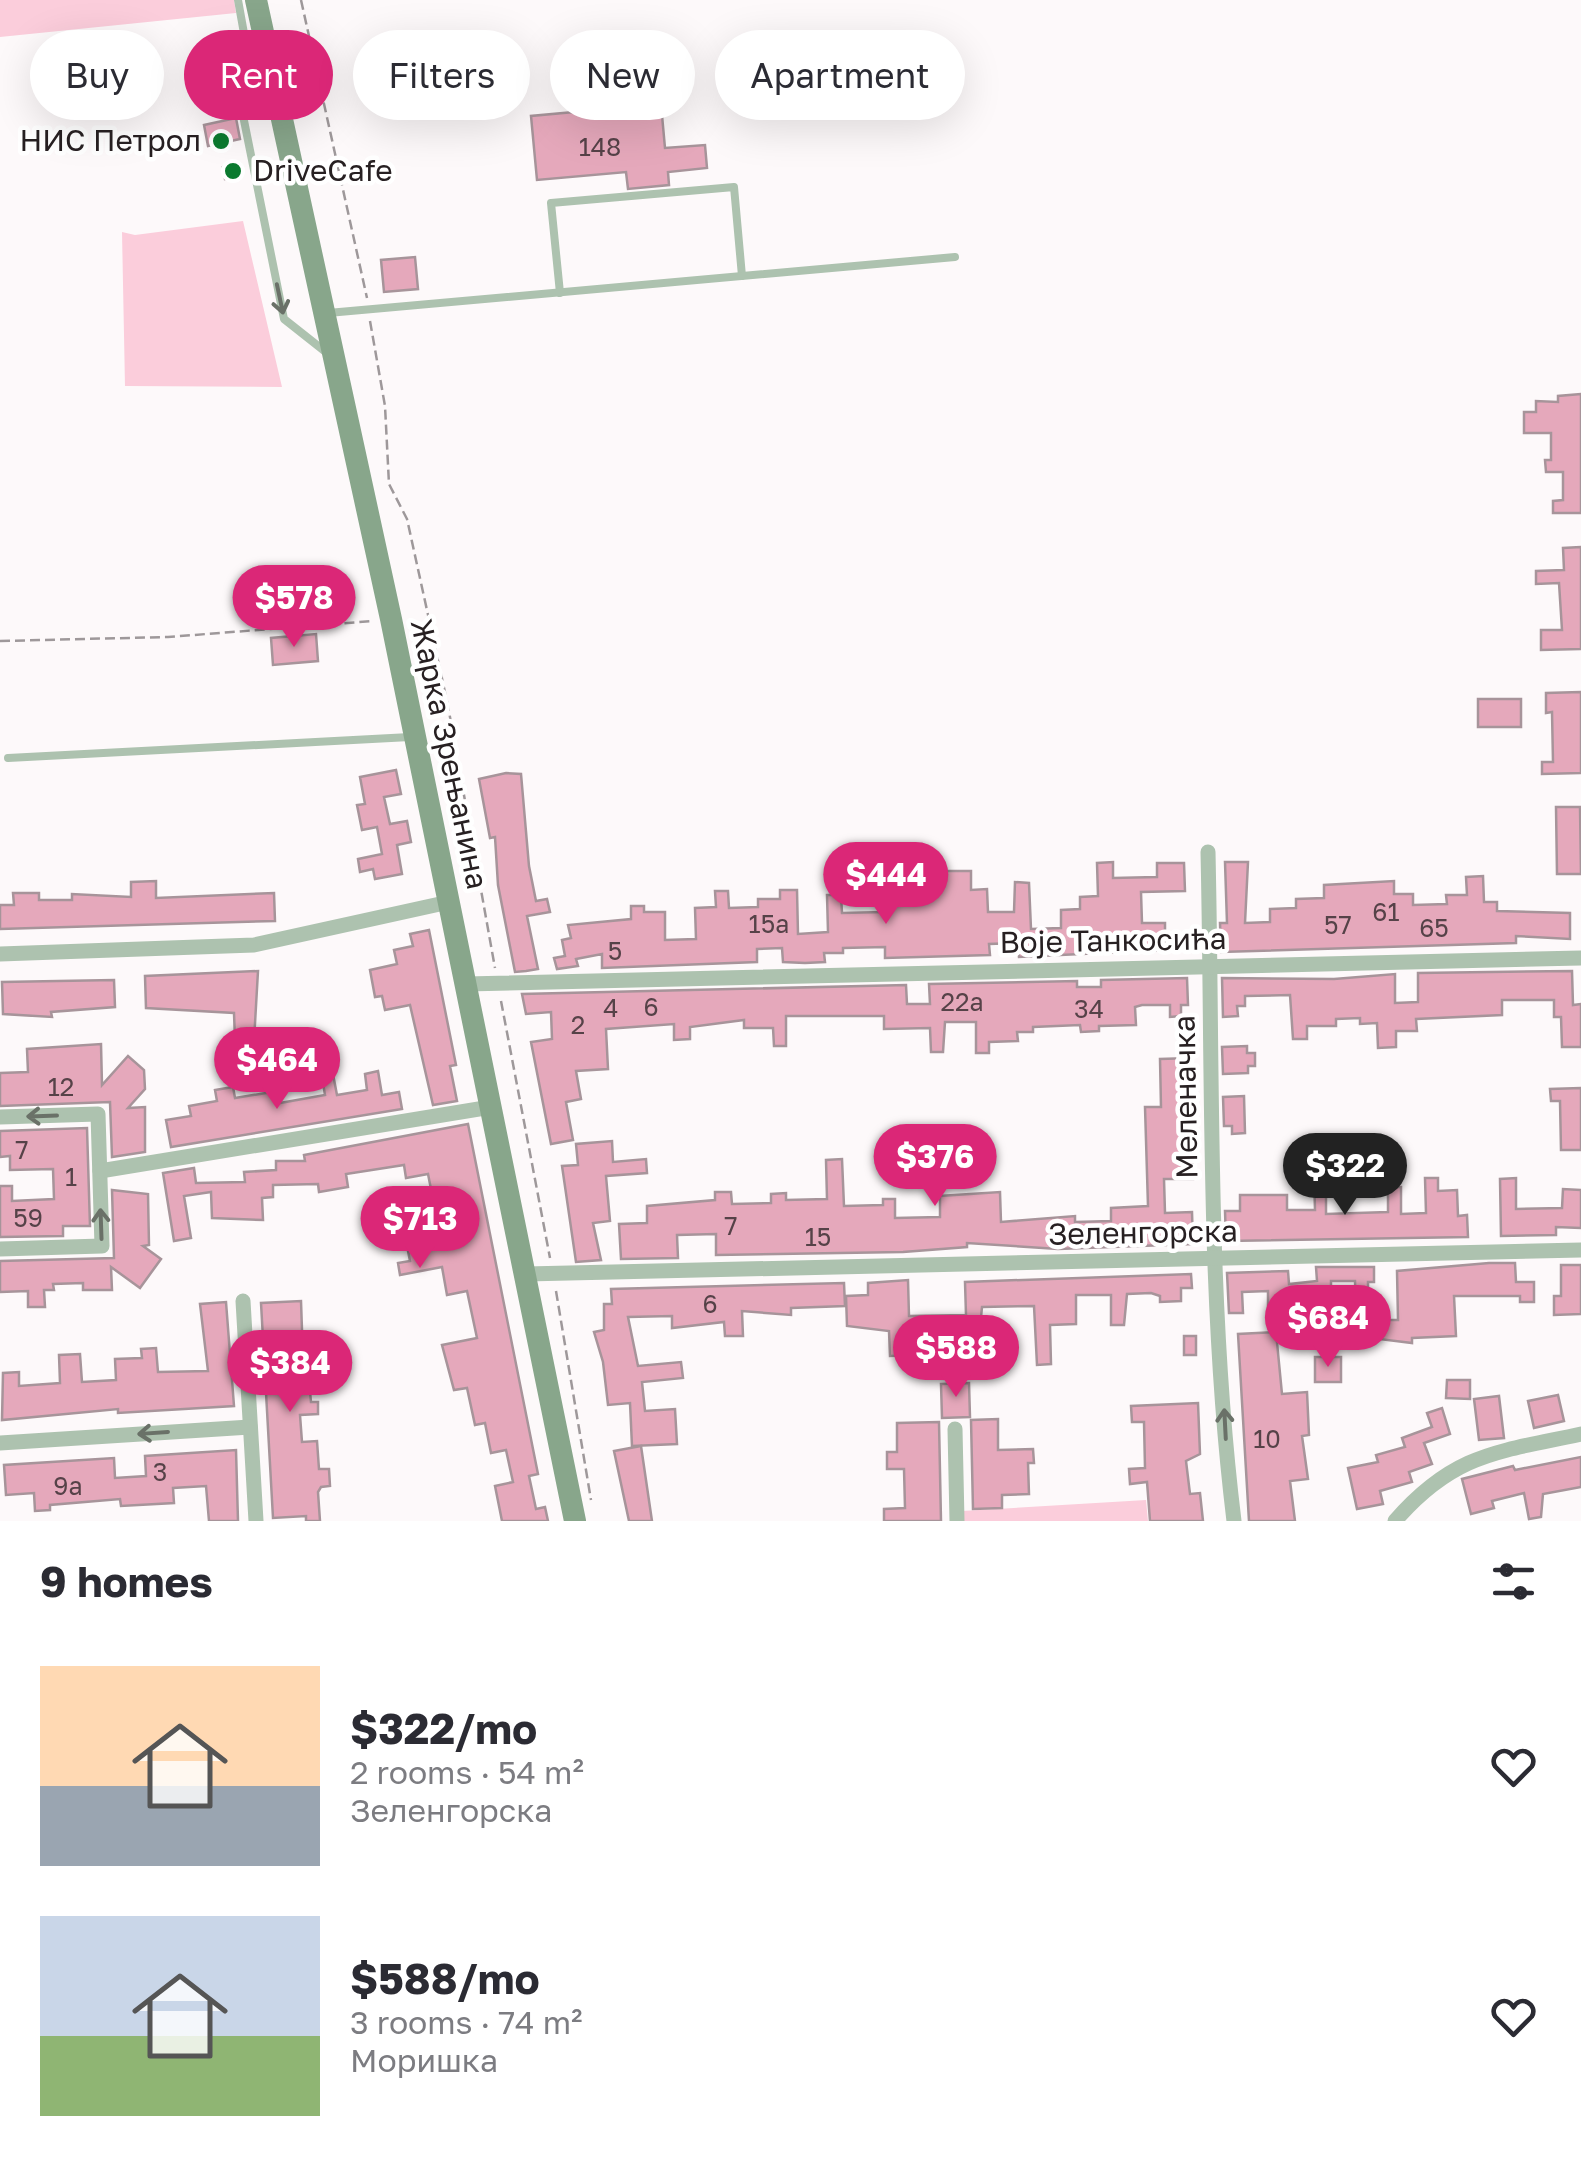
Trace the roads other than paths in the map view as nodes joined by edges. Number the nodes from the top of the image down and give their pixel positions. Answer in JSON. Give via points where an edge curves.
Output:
{"nodes":[{"id":1,"x":238,"y":0,"type":"edge"},
{"id":2,"x":256,"y":0,"type":"edge"},
{"id":3,"x":955,"y":257,"type":"dead end"},
{"id":4,"x":742,"y":276,"type":"junction"},
{"id":5,"x":560,"y":292,"type":"junction"},
{"id":6,"x":324,"y":314,"type":"junction"},
{"id":7,"x":334,"y":358,"type":"junction"},
{"id":8,"x":414,"y":736,"type":"junction"},
{"id":9,"x":8,"y":758,"type":"dead end"},
{"id":10,"x":1208,"y":852,"type":"dead end"},
{"id":11,"x":448,"y":902,"type":"junction"},
{"id":12,"x":0,"y":954,"type":"edge"},
{"id":13,"x":1581,"y":958,"type":"edge"},
{"id":14,"x":1211,"y":966,"type":"junction"},
{"id":15,"x":466,"y":984,"type":"junction"},
{"id":16,"x":491,"y":1107,"type":"junction"},
{"id":17,"x":0,"y":1117,"type":"edge"},
{"id":18,"x":100,"y":1171,"type":"junction"},
{"id":19,"x":0,"y":1249,"type":"edge"},
{"id":20,"x":1581,"y":1250,"type":"edge"},
{"id":21,"x":1218,"y":1259,"type":"junction"},
{"id":22,"x":526,"y":1274,"type":"junction"},
{"id":23,"x":243,"y":1301,"type":"dead end"},
{"id":24,"x":250,"y":1427,"type":"junction"},
{"id":25,"x":955,"y":1429,"type":"dead end"},
{"id":26,"x":1581,"y":1434,"type":"edge"},
{"id":27,"x":0,"y":1443,"type":"edge"},
{"id":28,"x":256,"y":1521,"type":"edge"},
{"id":29,"x":575,"y":1521,"type":"edge"},
{"id":30,"x":957,"y":1521,"type":"edge"},
{"id":31,"x":1234,"y":1521,"type":"edge"},
{"id":32,"x":1394,"y":1521,"type":"edge"}],
"edges":[{"from":1,"to":7,"type":"lane","one_way":true,"via":[[247,50],[233,66],[284,319]]},
{"from":2,"to":6,"type":"main road","name":"Жарка Зрењанина"},
{"from":3,"to":4,"type":"lane"},
{"from":4,"to":5,"type":"lane"},
{"from":4,"to":5,"type":"lane","via":[[734,187],[697,190],[552,203]]},
{"from":5,"to":6,"type":"lane"},
{"from":6,"to":7,"type":"main road","name":"Жарка Зрењанина"},
{"from":7,"to":8,"type":"main road","name":"Жарка Зрењанина"},
{"from":8,"to":9,"type":"lane"},
{"from":8,"to":11,"type":"main road","name":"Жарка Зрењанина"},
{"from":10,"to":14,"type":"street","name":"Меленачка"},
{"from":11,"to":12,"type":"street","via":[[254,945]]},
{"from":11,"to":15,"type":"main road","name":"Жарка Зрењанина"},
{"from":13,"to":14,"type":"street","name":"Воје Танкосића"},
{"from":14,"to":15,"type":"street","name":"Воје Танкосића"},
{"from":14,"to":21,"type":"street","name":"Меленачка"},
{"from":15,"to":16,"type":"main road","name":"Жарка Зрењанина"},
{"from":16,"to":18,"type":"street"},
{"from":16,"to":22,"type":"main road","name":"Жарка Зрењанина"},
{"from":18,"to":17,"type":"street","one_way":true,"via":[[98,1114]]},
{"from":19,"to":18,"type":"street","one_way":true,"via":[[102,1246]]},
{"from":20,"to":21,"type":"street","name":"Зеленгорска"},
{"from":21,"to":22,"type":"street","name":"Зеленгорска"},
{"from":31,"to":21,"type":"street","name":"Меленачка","one_way":true},
{"from":22,"to":29,"type":"main road","name":"Жарка Зрењанина"},
{"from":23,"to":24,"type":"street"},
{"from":24,"to":27,"type":"street","one_way":true},
{"from":24,"to":28,"type":"street"},
{"from":25,"to":30,"type":"street"},
{"from":26,"to":32,"type":"street","via":[[1464,1462],[1438,1477]]}]}
